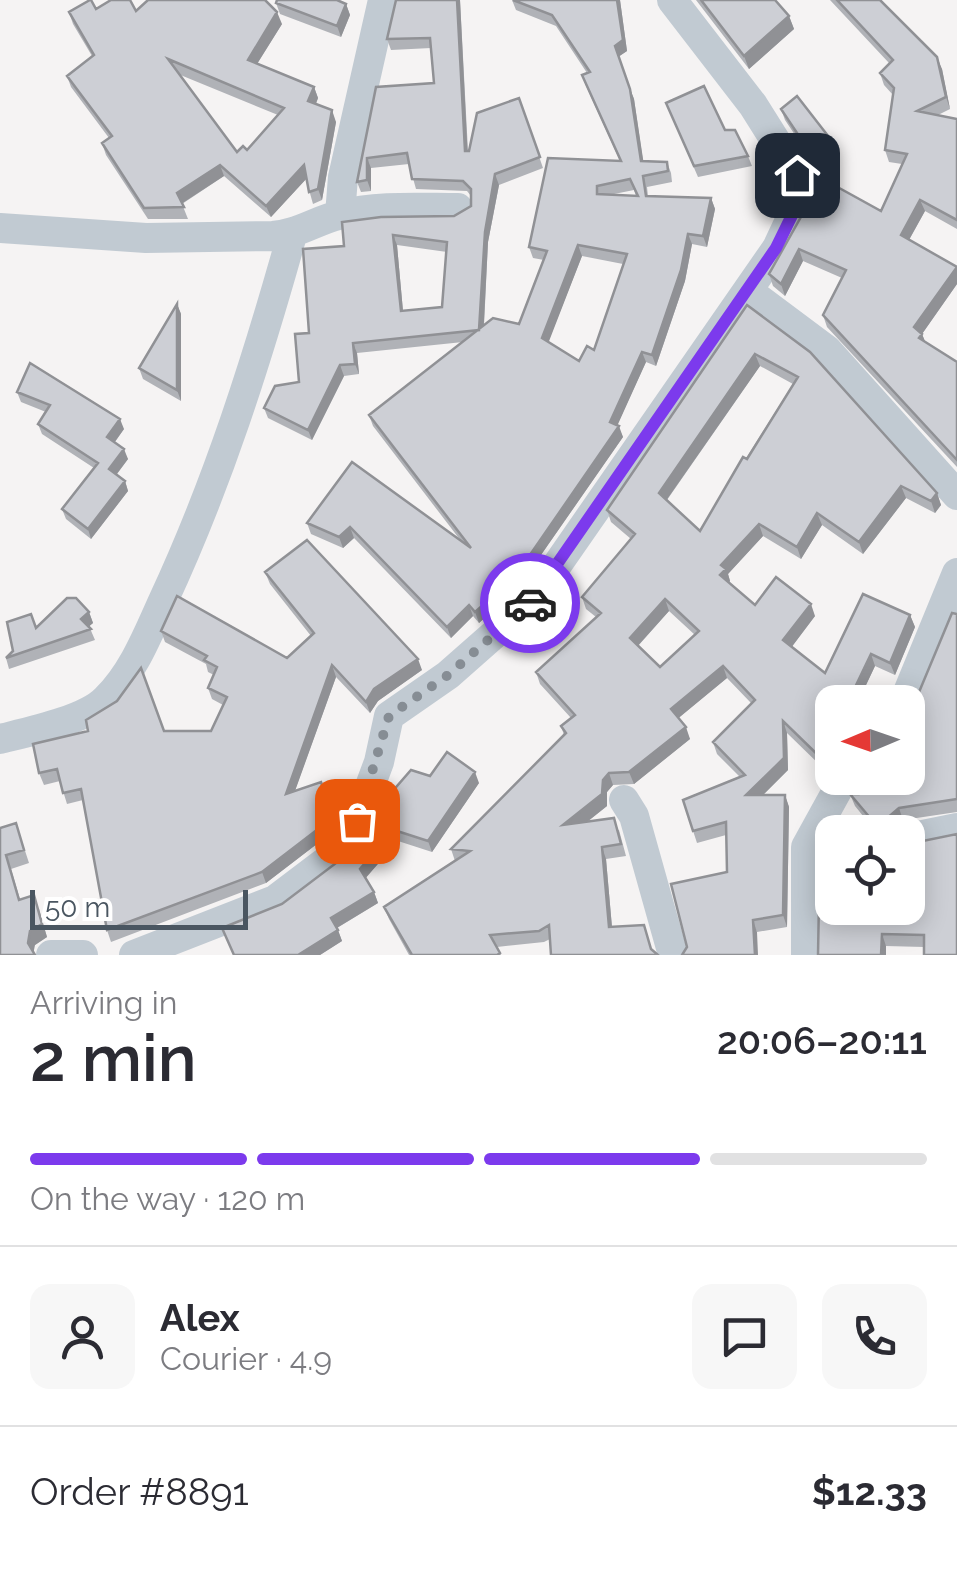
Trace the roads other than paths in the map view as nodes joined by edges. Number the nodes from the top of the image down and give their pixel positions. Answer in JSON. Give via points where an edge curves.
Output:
{"nodes":[{"id":1,"x":383,"y":0,"type":"edge"},
{"id":2,"x":672,"y":0,"type":"edge"},
{"id":3,"x":458,"y":208,"type":"edge"},
{"id":4,"x":340,"y":214,"type":"junction"},
{"id":5,"x":0,"y":228,"type":"edge"},
{"id":6,"x":292,"y":235,"type":"junction"},
{"id":7,"x":748,"y":291,"type":"junction"},
{"id":8,"x":957,"y":495,"type":"edge"},
{"id":9,"x":957,"y":573,"type":"edge"},
{"id":10,"x":911,"y":685,"type":"edge"},
{"id":11,"x":0,"y":739,"type":"edge"},
{"id":12,"x":624,"y":800,"type":"dead end"},
{"id":13,"x":957,"y":828,"type":"edge"},
{"id":14,"x":925,"y":835,"type":"edge"},
{"id":15,"x":815,"y":880,"type":"edge"},
{"id":16,"x":51,"y":955,"type":"edge"},
{"id":17,"x":83,"y":955,"type":"edge"},
{"id":18,"x":134,"y":955,"type":"edge"},
{"id":19,"x":673,"y":955,"type":"edge"},
{"id":20,"x":806,"y":955,"type":"edge"}],
"edges":[{"from":1,"to":4,"type":"street"},
{"from":2,"to":7,"type":"street","via":[[797,175],[798,203]]},
{"from":3,"to":4,"type":"street"},
{"from":4,"to":6,"type":"street"},
{"from":5,"to":6,"type":"street","via":[[146,238]]},
{"from":6,"to":11,"type":"street","via":[[252,378],[141,650],[105,701]]},
{"from":7,"to":8,"type":"street","via":[[827,350]]},
{"from":7,"to":18,"type":"street","via":[[532,601],[448,675],[389,716],[379,762],[340,850],[275,900]]},
{"from":9,"to":10,"type":"street"},
{"from":12,"to":19,"type":"street"},
{"from":13,"to":14,"type":"street"},
{"from":15,"to":20,"type":"street"},
{"from":16,"to":17,"type":"street"}]}
